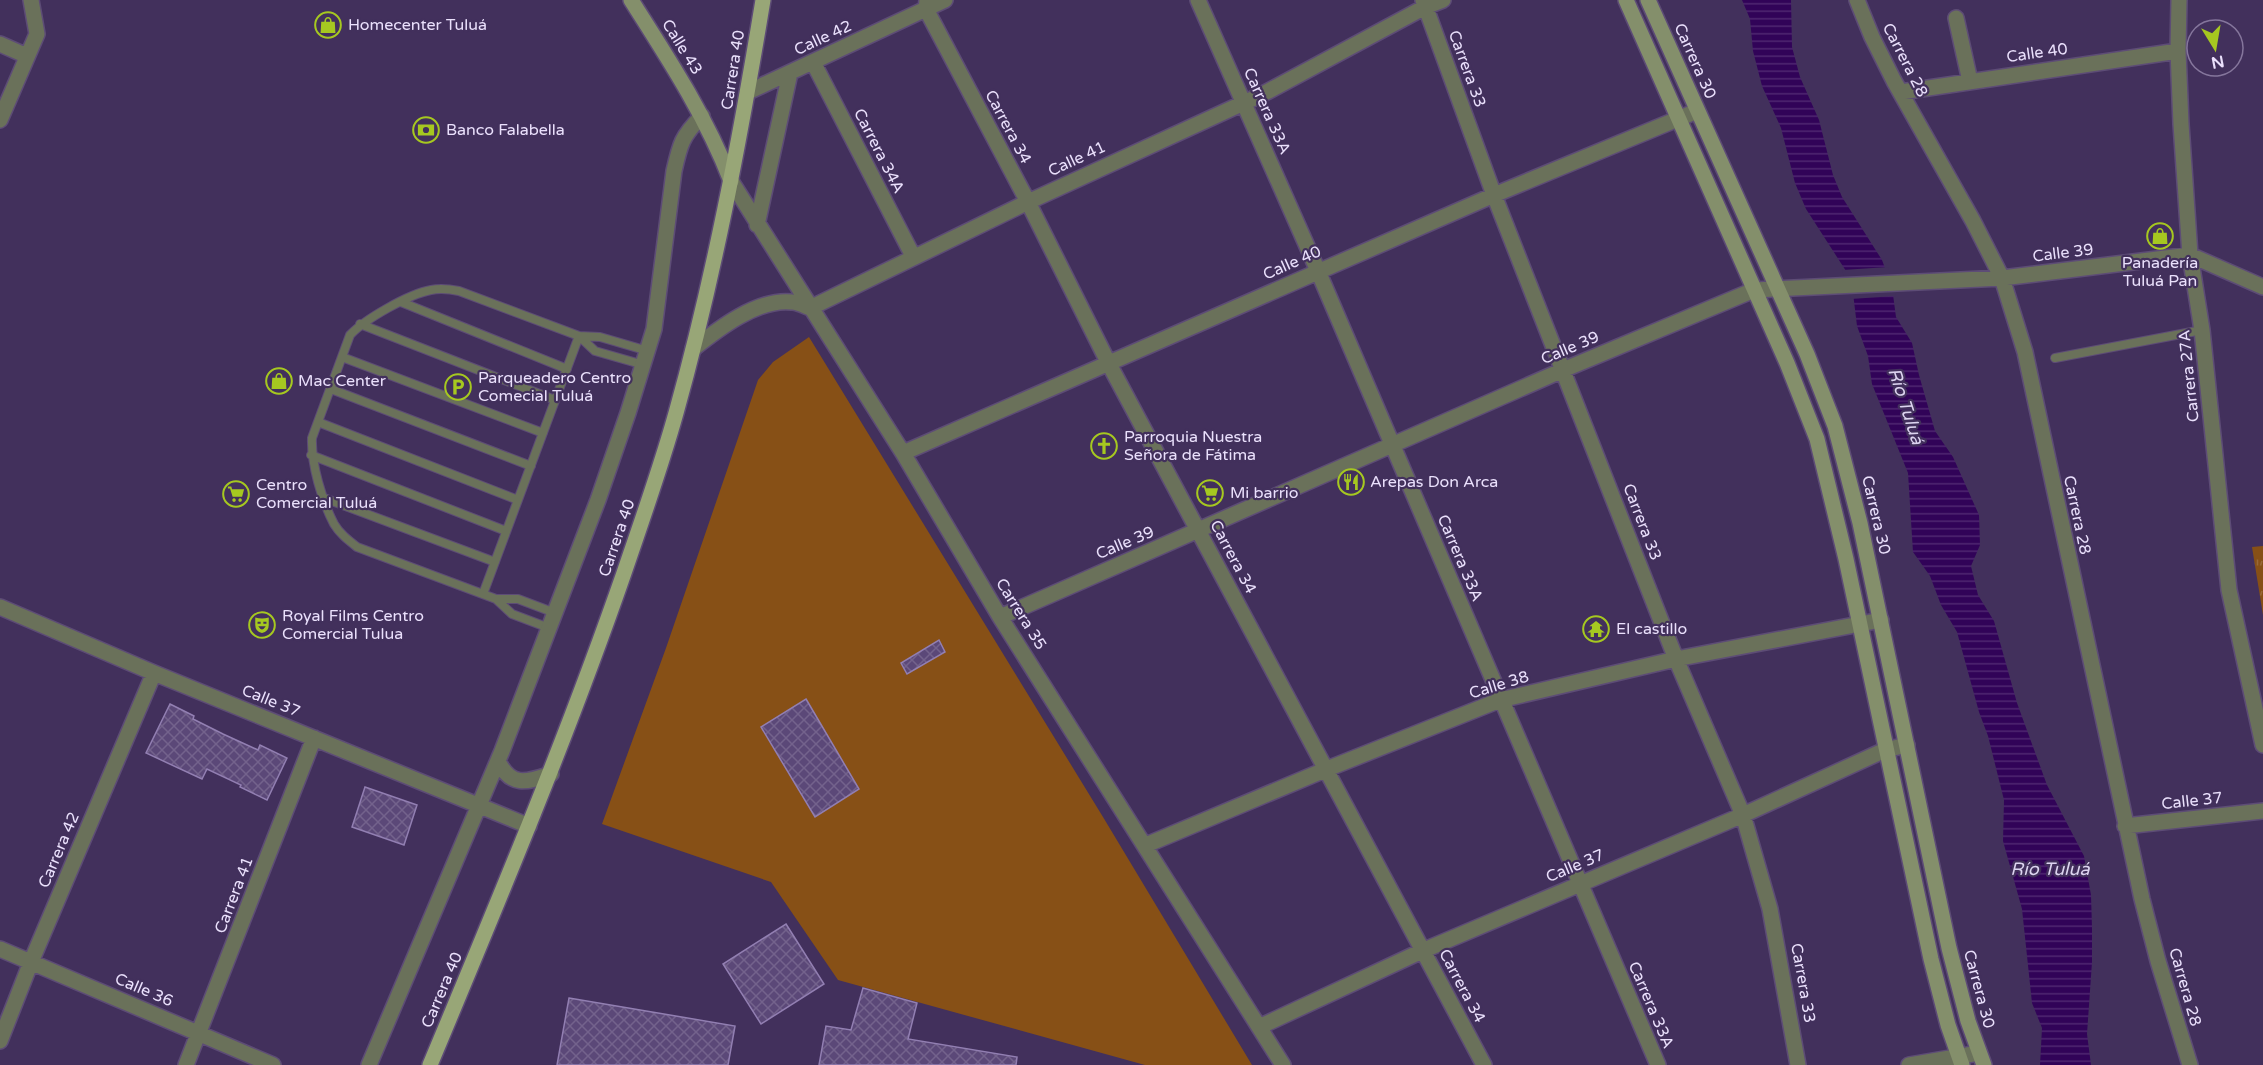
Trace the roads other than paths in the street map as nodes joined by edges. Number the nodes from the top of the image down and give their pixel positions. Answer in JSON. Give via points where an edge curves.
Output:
{"nodes":[{"id":1,"x":31,"y":0,"type":"edge"},
{"id":2,"x":631,"y":0,"type":"edge"},
{"id":3,"x":763,"y":0,"type":"edge"},
{"id":4,"x":945,"y":0,"type":"edge"},
{"id":5,"x":1198,"y":0,"type":"edge"},
{"id":6,"x":1443,"y":0,"type":"edge"},
{"id":7,"x":1626,"y":0,"type":"edge"},
{"id":8,"x":1648,"y":0,"type":"edge"},
{"id":9,"x":1857,"y":0,"type":"edge"},
{"id":10,"x":2179,"y":0,"type":"edge"},
{"id":11,"x":1424,"y":3,"type":"edge"},
{"id":12,"x":926,"y":4,"type":"edge"},
{"id":13,"x":1956,"y":18,"type":"dead end"},
{"id":14,"x":0,"y":44,"type":"edge"},
{"id":15,"x":2178,"y":51,"type":"junction"},
{"id":16,"x":27,"y":56,"type":"junction"},
{"id":17,"x":813,"y":62,"type":"junction"},
{"id":18,"x":790,"y":73,"type":"junction"},
{"id":19,"x":1970,"y":81,"type":"junction"},
{"id":20,"x":748,"y":92,"type":"junction"},
{"id":21,"x":1901,"y":92,"type":"junction"},
{"id":22,"x":1243,"y":103,"type":"junction"},
{"id":23,"x":1697,"y":111,"type":"junction"},
{"id":24,"x":702,"y":116,"type":"junction"},
{"id":25,"x":1679,"y":118,"type":"junction"},
{"id":26,"x":0,"y":120,"type":"edge"},
{"id":27,"x":731,"y":181,"type":"junction"},
{"id":28,"x":1494,"y":195,"type":"junction"},
{"id":29,"x":1028,"y":201,"type":"junction"},
{"id":30,"x":757,"y":225,"type":"junction"},
{"id":31,"x":2190,"y":255,"type":"junction"},
{"id":32,"x":913,"y":256,"type":"junction"},
{"id":33,"x":1318,"y":271,"type":"junction"},
{"id":34,"x":2002,"y":278,"type":"junction"},
{"id":35,"x":2263,"y":287,"type":"edge"},
{"id":36,"x":1775,"y":288,"type":"junction"},
{"id":37,"x":1754,"y":290,"type":"junction"},
{"id":38,"x":401,"y":303,"type":"junction"},
{"id":39,"x":810,"y":308,"type":"junction"},
{"id":40,"x":360,"y":324,"type":"junction"},
{"id":41,"x":2202,"y":330,"type":"junction"},
{"id":42,"x":579,"y":336,"type":"junction"},
{"id":43,"x":693,"y":349,"type":"junction"},
{"id":44,"x":342,"y":357,"type":"junction"},
{"id":45,"x":646,"y":358,"type":"junction"},
{"id":46,"x":2055,"y":358,"type":"dead end"},
{"id":47,"x":1109,"y":364,"type":"junction"},
{"id":48,"x":567,"y":369,"type":"junction"},
{"id":49,"x":1563,"y":370,"type":"junction"},
{"id":50,"x":331,"y":388,"type":"junction"},
{"id":51,"x":555,"y":400,"type":"junction"},
{"id":52,"x":318,"y":422,"type":"junction"},
{"id":53,"x":543,"y":434,"type":"junction"},
{"id":54,"x":1393,"y":446,"type":"junction"},
{"id":55,"x":903,"y":453,"type":"junction"},
{"id":56,"x":311,"y":455,"type":"junction"},
{"id":57,"x":531,"y":466,"type":"junction"},
{"id":58,"x":324,"y":498,"type":"junction"},
{"id":59,"x":518,"y":500,"type":"junction"},
{"id":60,"x":506,"y":531,"type":"junction"},
{"id":61,"x":1198,"y":531,"type":"junction"},
{"id":62,"x":495,"y":562,"type":"junction"},
{"id":63,"x":483,"y":594,"type":"junction"},
{"id":64,"x":495,"y":599,"type":"junction"},
{"id":65,"x":0,"y":607,"type":"edge"},
{"id":66,"x":555,"y":613,"type":"junction"},
{"id":67,"x":1000,"y":617,"type":"junction"},
{"id":68,"x":1881,"y":620,"type":"junction"},
{"id":69,"x":1860,"y":625,"type":"junction"},
{"id":70,"x":549,"y":628,"type":"junction"},
{"id":71,"x":1676,"y":659,"type":"junction"},
{"id":72,"x":154,"y":673,"type":"junction"},
{"id":73,"x":1500,"y":700,"type":"junction"},
{"id":74,"x":314,"y":738,"type":"junction"},
{"id":75,"x":2263,"y":745,"type":"edge"},
{"id":76,"x":1907,"y":746,"type":"junction"},
{"id":77,"x":1885,"y":750,"type":"junction"},
{"id":78,"x":498,"y":761,"type":"junction"},
{"id":79,"x":1327,"y":769,"type":"junction"},
{"id":80,"x":551,"y":774,"type":"junction"},
{"id":81,"x":480,"y":804,"type":"junction"},
{"id":82,"x":2263,"y":811,"type":"edge"},
{"id":83,"x":1743,"y":815,"type":"junction"},
{"id":84,"x":530,"y":826,"type":"junction"},
{"id":85,"x":2125,"y":826,"type":"junction"},
{"id":86,"x":1146,"y":845,"type":"junction"},
{"id":87,"x":1579,"y":884,"type":"junction"},
{"id":88,"x":0,"y":949,"type":"edge"},
{"id":89,"x":1422,"y":951,"type":"junction"},
{"id":90,"x":31,"y":962,"type":"junction"},
{"id":91,"x":1259,"y":1027,"type":"junction"},
{"id":92,"x":199,"y":1033,"type":"junction"},
{"id":93,"x":0,"y":1041,"type":"edge"},
{"id":94,"x":1982,"y":1059,"type":"edge"},
{"id":95,"x":1961,"y":1061,"type":"edge"},
{"id":96,"x":186,"y":1065,"type":"edge"},
{"id":97,"x":273,"y":1065,"type":"edge"},
{"id":98,"x":369,"y":1065,"type":"edge"},
{"id":99,"x":430,"y":1065,"type":"edge"},
{"id":100,"x":1283,"y":1065,"type":"edge"},
{"id":101,"x":1484,"y":1065,"type":"edge"},
{"id":102,"x":1658,"y":1065,"type":"edge"},
{"id":103,"x":1798,"y":1065,"type":"edge"},
{"id":104,"x":1910,"y":1065,"type":"edge"},
{"id":105,"x":2190,"y":1065,"type":"edge"}],
"edges":[{"from":1,"to":16,"type":"street","via":[[37,34]]},
{"from":2,"to":24,"type":"main road","name":"Calle 43"},
{"from":3,"to":20,"type":"main road","name":"Carrera 40"},
{"from":4,"to":12,"type":"street","name":"Calle 42"},
{"from":5,"to":22,"type":"street","name":"Carrera 33A"},
{"from":6,"to":11,"type":"street","name":"Calle 41"},
{"from":7,"to":25,"type":"main road"},
{"from":8,"to":23,"type":"main road","name":"Carrera 30"},
{"from":9,"to":21,"type":"street","name":"Carrera 28"},
{"from":10,"to":15,"type":"street","name":"Carrera 27A"},
{"from":11,"to":22,"type":"street","name":"Calle 41"},
{"from":11,"to":28,"type":"street","name":"Carrera 33"},
{"from":12,"to":17,"type":"street","name":"Calle 42"},
{"from":12,"to":29,"type":"street","name":"Carrera 34"},
{"from":13,"to":19,"type":"street"},
{"from":14,"to":16,"type":"street"},
{"from":15,"to":19,"type":"street","name":"Calle 40"},
{"from":15,"to":31,"type":"street","name":"Carrera 27A"},
{"from":16,"to":26,"type":"street"},
{"from":17,"to":18,"type":"street","name":"Calle 42"},
{"from":17,"to":32,"type":"street","name":"Carrera 34A"},
{"from":18,"to":20,"type":"street","name":"Calle 42"},
{"from":18,"to":30,"type":"street"},
{"from":19,"to":21,"type":"street","name":"Calle 40"},
{"from":20,"to":27,"type":"main road","name":"Carrera 40"},
{"from":21,"to":34,"type":"street","name":"Carrera 28"},
{"from":22,"to":29,"type":"street","name":"Calle 41"},
{"from":22,"to":33,"type":"street","name":"Carrera 33A"},
{"from":23,"to":25,"type":"street","name":"Calle 40"},
{"from":23,"to":36,"type":"main road","name":"Carrera 30"},
{"from":24,"to":27,"type":"main road","name":"Calle 43"},
{"from":24,"to":45,"type":"street","name":"Carrera 40","via":[[686,132],[674,171],[661,288]]},
{"from":25,"to":28,"type":"street","name":"Calle 40"},
{"from":25,"to":37,"type":"main road"},
{"from":27,"to":30,"type":"street","name":"Carrera 35"},
{"from":27,"to":43,"type":"main road","name":"Carrera 40"},
{"from":28,"to":33,"type":"street","name":"Calle 40"},
{"from":28,"to":49,"type":"street","name":"Carrera 33"},
{"from":29,"to":32,"type":"street","name":"Calle 41"},
{"from":29,"to":47,"type":"street","name":"Carrera 34"},
{"from":30,"to":39,"type":"street","name":"Carrera 35"},
{"from":31,"to":34,"type":"street","name":"Calle 39"},
{"from":31,"to":35,"type":"street"},
{"from":31,"to":41,"type":"street","name":"Carrera 27A"},
{"from":32,"to":39,"type":"street","name":"Calle 41"},
{"from":33,"to":47,"type":"street","name":"Calle 40"},
{"from":33,"to":54,"type":"street","name":"Carrera 33A"},
{"from":34,"to":36,"type":"street","name":"Calle 39"},
{"from":34,"to":85,"type":"street","name":"Carrera 28","via":[[2025,352]]},
{"from":36,"to":37,"type":"street","name":"Calle 39"},
{"from":36,"to":68,"type":"main road","name":"Carrera 30","via":[[1807,354],[1835,426]]},
{"from":37,"to":49,"type":"street","name":"Calle 39"},
{"from":37,"to":69,"type":"main road","via":[[1816,439]]},
{"from":38,"to":40,"type":"lane"},
{"from":38,"to":42,"type":"lane","via":[[429,290],[445,288]]},
{"from":38,"to":48,"type":"lane"},
{"from":39,"to":43,"type":"street","via":[[792,302],[769,304],[722,327]]},
{"from":39,"to":55,"type":"street","name":"Carrera 35"},
{"from":40,"to":44,"type":"lane","via":[[350,335]]},
{"from":40,"to":51,"type":"lane"},
{"from":41,"to":46,"type":"lane"},
{"from":41,"to":75,"type":"street","name":"Carrera 27A","via":[[2229,590]]},
{"from":42,"to":45,"type":"lane","via":[[600,337]]},
{"from":42,"to":45,"type":"lane","via":[[595,351]]},
{"from":42,"to":48,"type":"lane"},
{"from":43,"to":80,"type":"main road","name":"Carrera 40","via":[[657,475]]},
{"from":44,"to":50,"type":"lane"},
{"from":44,"to":53,"type":"lane"},
{"from":45,"to":66,"type":"street","name":"Carrera 40"},
{"from":47,"to":55,"type":"street","name":"Calle 40"},
{"from":47,"to":61,"type":"street","name":"Carrera 34"},
{"from":48,"to":51,"type":"lane"},
{"from":49,"to":54,"type":"street","name":"Calle 39"},
{"from":49,"to":71,"type":"street","name":"Carrera 33"},
{"from":50,"to":52,"type":"lane"},
{"from":50,"to":57,"type":"lane"},
{"from":51,"to":53,"type":"lane"},
{"from":52,"to":56,"type":"lane"},
{"from":52,"to":59,"type":"lane"},
{"from":53,"to":57,"type":"lane"},
{"from":54,"to":61,"type":"street","name":"Calle 39"},
{"from":54,"to":73,"type":"street","name":"Carrera 33A"},
{"from":55,"to":67,"type":"street","name":"Carrera 35"},
{"from":56,"to":58,"type":"lane"},
{"from":56,"to":60,"type":"lane"},
{"from":57,"to":59,"type":"lane"},
{"from":58,"to":62,"type":"lane"},
{"from":58,"to":63,"type":"lane","via":[[334,524],[357,547]]},
{"from":59,"to":60,"type":"lane"},
{"from":60,"to":62,"type":"lane"},
{"from":61,"to":67,"type":"street","name":"Calle 39"},
{"from":61,"to":79,"type":"street","name":"Carrera 34"},
{"from":62,"to":63,"type":"lane"},
{"from":63,"to":64,"type":"lane"},
{"from":64,"to":66,"type":"lane","via":[[518,599]]},
{"from":64,"to":70,"type":"lane","via":[[512,614]]},
{"from":65,"to":72,"type":"street","name":"Calle 37"},
{"from":66,"to":70,"type":"street","name":"Carrera 40"},
{"from":67,"to":86,"type":"street","name":"Carrera 35"},
{"from":68,"to":69,"type":"street","name":"Calle 38"},
{"from":68,"to":76,"type":"main road","name":"Carrera 30"},
{"from":69,"to":71,"type":"street","name":"Calle 38"},
{"from":69,"to":77,"type":"main road"},
{"from":70,"to":78,"type":"street","name":"Carrera 40"},
{"from":71,"to":73,"type":"street","name":"Calle 38"},
{"from":71,"to":83,"type":"street","name":"Carrera 33"},
{"from":72,"to":74,"type":"street","name":"Calle 37"},
{"from":72,"to":90,"type":"street","name":"Carrera 42"},
{"from":73,"to":79,"type":"street","name":"Calle 38"},
{"from":73,"to":87,"type":"street","name":"Carrera 33A"},
{"from":74,"to":81,"type":"street","name":"Calle 37"},
{"from":74,"to":92,"type":"street","name":"Carrera 41"},
{"from":76,"to":77,"type":"street","name":"Calle 37"},
{"from":76,"to":94,"type":"main road","name":"Carrera 30","via":[[1949,948]]},
{"from":77,"to":83,"type":"street","name":"Calle 37"},
{"from":77,"to":95,"type":"main road","via":[[1931,959]]},
{"from":78,"to":80,"type":"street","via":[[511,779],[533,780]]},
{"from":78,"to":81,"type":"street","name":"Carrera 40"},
{"from":79,"to":86,"type":"street","name":"Calle 38"},
{"from":79,"to":89,"type":"street","name":"Carrera 34"},
{"from":80,"to":84,"type":"main road","name":"Carrera 40"},
{"from":81,"to":84,"type":"street","name":"Calle 37"},
{"from":81,"to":98,"type":"street","name":"Carrera 40"},
{"from":82,"to":85,"type":"street","name":"Calle 37"},
{"from":83,"to":87,"type":"street","name":"Calle 37"},
{"from":83,"to":103,"type":"street","name":"Carrera 33","via":[[1779,949]]},
{"from":84,"to":99,"type":"main road","name":"Carrera 40"},
{"from":85,"to":105,"type":"street","name":"Carrera 28","via":[[2158,961]]},
{"from":86,"to":91,"type":"street","name":"Carrera 35"},
{"from":87,"to":89,"type":"street","name":"Calle 37"},
{"from":87,"to":102,"type":"street","name":"Carrera 33A"},
{"from":88,"to":90,"type":"street","name":"Calle 36"},
{"from":89,"to":91,"type":"street","name":"Calle 37"},
{"from":89,"to":101,"type":"street","name":"Carrera 34"},
{"from":90,"to":92,"type":"street","name":"Calle 36"},
{"from":90,"to":93,"type":"street","name":"Carrera 42"},
{"from":91,"to":100,"type":"street","name":"Carrera 35"},
{"from":92,"to":96,"type":"street","name":"Carrera 41"},
{"from":92,"to":97,"type":"street","name":"Calle 36"},
{"from":94,"to":95,"type":"street"},
{"from":95,"to":104,"type":"street"}]}
